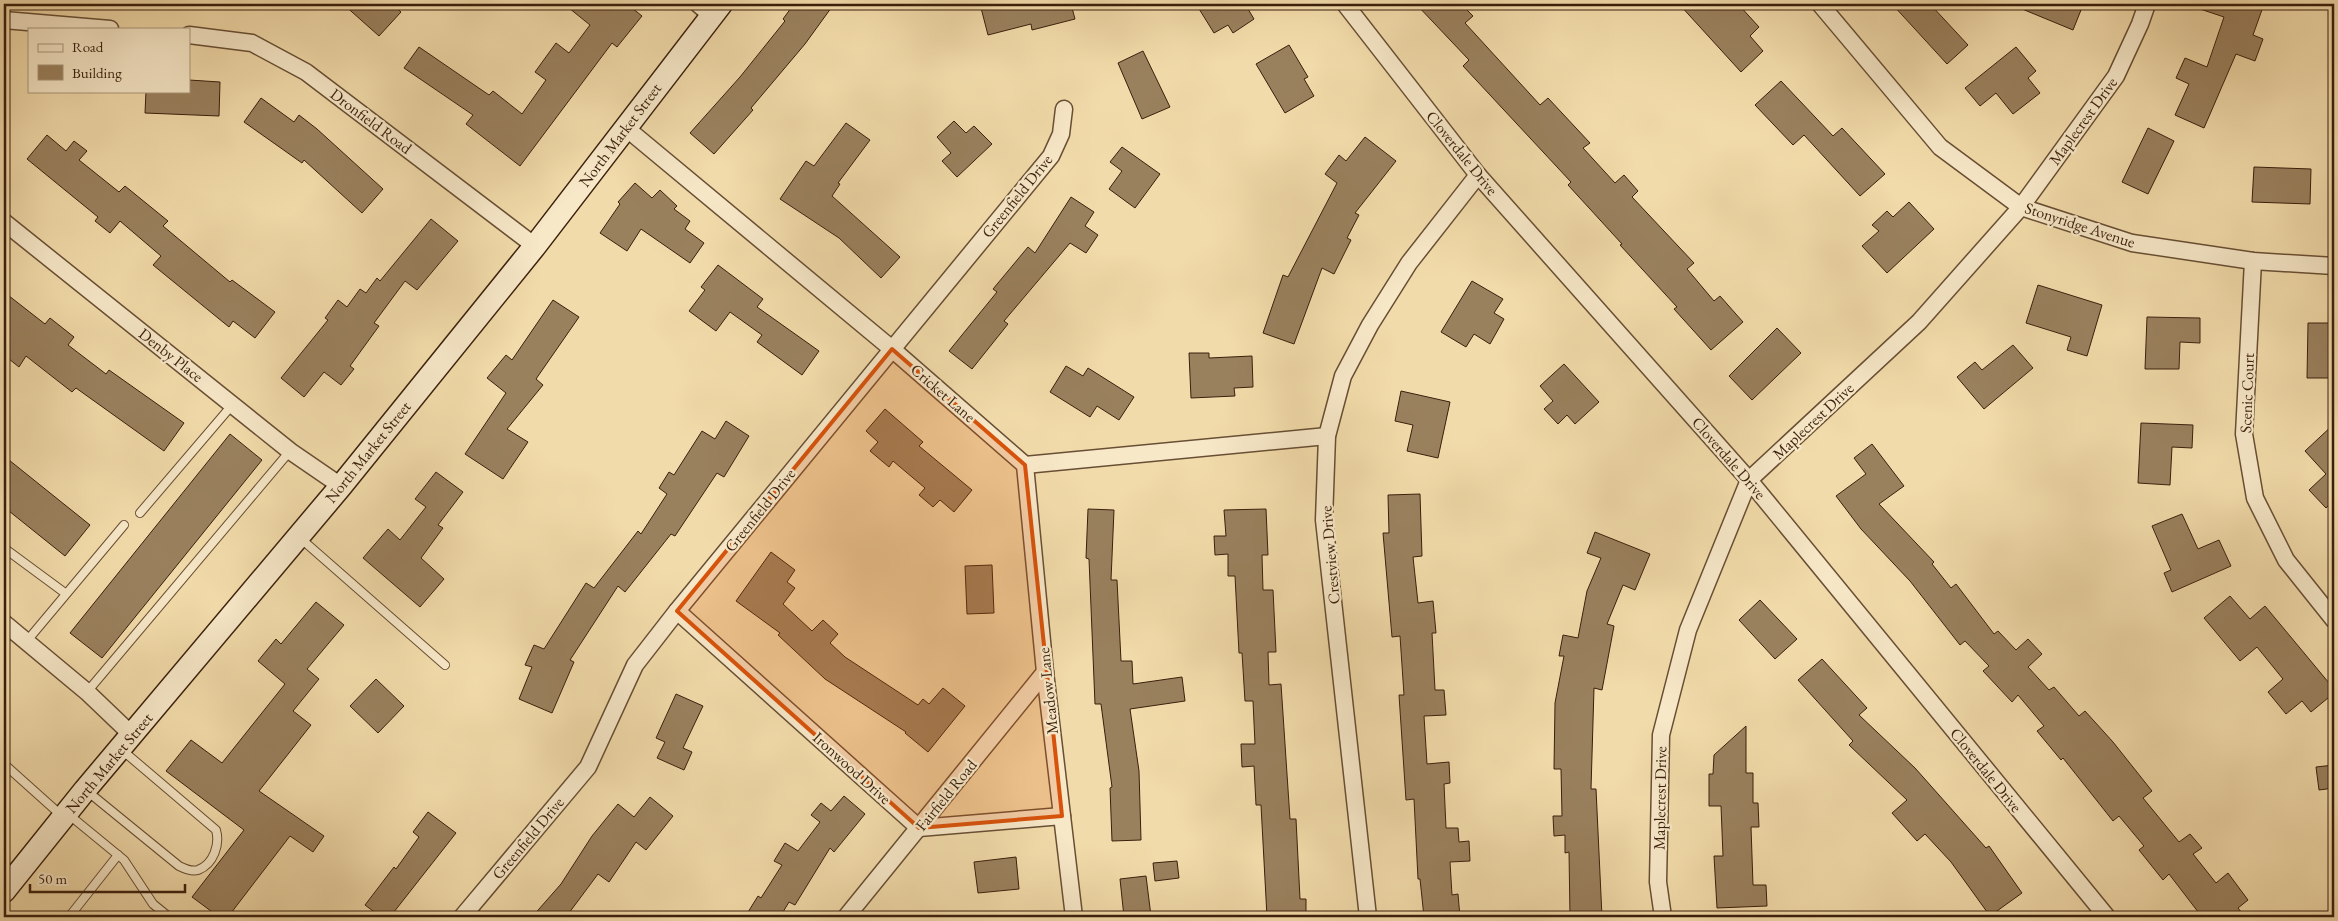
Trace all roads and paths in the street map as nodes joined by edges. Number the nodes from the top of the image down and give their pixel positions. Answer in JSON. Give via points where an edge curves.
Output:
{"nodes":[{"id":1,"x":1345,"y":4,"type":"edge"},
{"id":2,"x":1820,"y":4,"type":"edge"},
{"id":3,"x":2146,"y":4,"type":"edge"},
{"id":4,"x":710,"y":7,"type":"edge"},
{"id":5,"x":4,"y":20,"type":"edge"},
{"id":6,"x":98,"y":28,"type":"edge"},
{"id":7,"x":190,"y":35,"type":"edge"},
{"id":8,"x":1064,"y":108,"type":"dead end"},
{"id":9,"x":626,"y":128,"type":"junction"},
{"id":10,"x":1478,"y":175,"type":"junction"},
{"id":11,"x":2021,"y":207,"type":"junction"},
{"id":12,"x":4,"y":222,"type":"edge"},
{"id":13,"x":535,"y":246,"type":"junction"},
{"id":14,"x":2253,"y":261,"type":"junction"},
{"id":15,"x":2334,"y":266,"type":"edge"},
{"id":16,"x":892,"y":349,"type":"junction"},
{"id":17,"x":233,"y":404,"type":"junction"},
{"id":18,"x":1327,"y":436,"type":"junction"},
{"id":19,"x":290,"y":451,"type":"junction"},
{"id":20,"x":1025,"y":465,"type":"junction"},
{"id":21,"x":1749,"y":480,"type":"junction"},
{"id":22,"x":341,"y":486,"type":"junction"},
{"id":23,"x":140,"y":512,"type":"dead end"},
{"id":24,"x":124,"y":525,"type":"dead end"},
{"id":25,"x":298,"y":536,"type":"junction"},
{"id":26,"x":4,"y":548,"type":"edge"},
{"id":27,"x":65,"y":593,"type":"junction"},
{"id":28,"x":677,"y":611,"type":"junction"},
{"id":29,"x":2334,"y":620,"type":"edge"},
{"id":30,"x":4,"y":622,"type":"edge"},
{"id":31,"x":26,"y":642,"type":"junction"},
{"id":32,"x":445,"y":665,"type":"dead end"},
{"id":33,"x":1045,"y":672,"type":"junction"},
{"id":34,"x":87,"y":692,"type":"junction"},
{"id":35,"x":126,"y":742,"type":"junction"},
{"id":36,"x":4,"y":764,"type":"edge"},
{"id":37,"x":86,"y":790,"type":"junction"},
{"id":38,"x":65,"y":815,"type":"junction"},
{"id":39,"x":1062,"y":816,"type":"junction"},
{"id":40,"x":919,"y":828,"type":"junction"},
{"id":41,"x":118,"y":855,"type":"junction"},
{"id":42,"x":4,"y":891,"type":"edge"},
{"id":43,"x":69,"y":917,"type":"edge"},
{"id":44,"x":168,"y":917,"type":"edge"},
{"id":45,"x":462,"y":917,"type":"edge"},
{"id":46,"x":846,"y":917,"type":"edge"},
{"id":47,"x":1074,"y":917,"type":"edge"},
{"id":48,"x":1368,"y":917,"type":"edge"},
{"id":49,"x":1663,"y":917,"type":"edge"},
{"id":50,"x":2106,"y":917,"type":"edge"}],
"edges":[{"from":1,"to":10,"type":"street","name":"Cloverdale Drive"},
{"from":2,"to":11,"type":"street","name":"Stonyridge Avenue","via":[[1940,147]]},
{"from":3,"to":11,"type":"street","name":"Maplecrest Drive","via":[[2116,76]]},
{"from":4,"to":9,"type":"street","name":"North Market Street"},
{"from":5,"to":6,"type":"street"},
{"from":7,"to":13,"type":"street","name":"Dronfield Road","via":[[252,42],[306,72]]},
{"from":8,"to":16,"type":"street","name":"Greenfield Drive","via":[[1061,134],[1051,156]]},
{"from":9,"to":13,"type":"street","name":"North Market Street"},
{"from":9,"to":16,"type":"street","name":"Cricket Lane"},
{"from":10,"to":18,"type":"street","name":"Crestview Drive","via":[[1409,263],[1370,324],[1343,376]]},
{"from":10,"to":21,"type":"street","name":"Cloverdale Drive"},
{"from":11,"to":14,"type":"street","name":"Stonyridge Avenue","via":[[2132,243]]},
{"from":11,"to":21,"type":"street","name":"Maplecrest Drive","via":[[1919,322]]},
{"from":12,"to":17,"type":"street","name":"Denby Place"},
{"from":13,"to":22,"type":"street","name":"North Market Street"},
{"from":14,"to":15,"type":"street","name":"Stonyridge Avenue"},
{"from":14,"to":29,"type":"street","name":"Scenic Court","via":[[2244,434],[2255,498],[2286,560]]},
{"from":16,"to":20,"type":"street","name":"Cricket Lane"},
{"from":16,"to":28,"type":"street","name":"Greenfield Drive"},
{"from":17,"to":19,"type":"street","name":"Denby Place"},
{"from":17,"to":23,"type":"lane"},
{"from":18,"to":20,"type":"street"},
{"from":18,"to":48,"type":"street","name":"Crestview Drive","via":[[1324,520]]},
{"from":19,"to":22,"type":"street","name":"Denby Place"},
{"from":19,"to":34,"type":"lane"},
{"from":20,"to":33,"type":"street","name":"Meadow Lane"},
{"from":21,"to":49,"type":"street","name":"Maplecrest Drive","via":[[1688,630],[1660,735],[1658,882]]},
{"from":21,"to":50,"type":"street","name":"Cloverdale Drive"},
{"from":22,"to":25,"type":"street","name":"North Market Street"},
{"from":24,"to":27,"type":"lane"},
{"from":25,"to":32,"type":"lane"},
{"from":25,"to":35,"type":"street","name":"North Market Street"},
{"from":26,"to":27,"type":"lane"},
{"from":27,"to":31,"type":"lane"},
{"from":28,"to":40,"type":"street","name":"Ironwood Drive"},
{"from":28,"to":45,"type":"street","name":"Greenfield Drive","via":[[636,665],[588,766]]},
{"from":30,"to":31,"type":"street"},
{"from":31,"to":34,"type":"street"},
{"from":33,"to":39,"type":"street","name":"Meadow Lane"},
{"from":33,"to":40,"type":"street","name":"Fairfield Road"},
{"from":34,"to":35,"type":"street"},
{"from":35,"to":37,"type":"street","name":"North Market Street"},
{"from":35,"to":37,"type":"lane","via":[[216,830],[218,844],[206,864],[199,870],[179,866]]},
{"from":36,"to":38,"type":"lane"},
{"from":37,"to":38,"type":"street","name":"North Market Street"},
{"from":38,"to":41,"type":"lane"},
{"from":38,"to":42,"type":"street","name":"North Market Street"},
{"from":39,"to":40,"type":"street"},
{"from":39,"to":47,"type":"street","name":"Meadow Lane"},
{"from":40,"to":46,"type":"street","name":"Fairfield Road"},
{"from":41,"to":43,"type":"lane"},
{"from":41,"to":44,"type":"lane","via":[[153,904]]}]}
